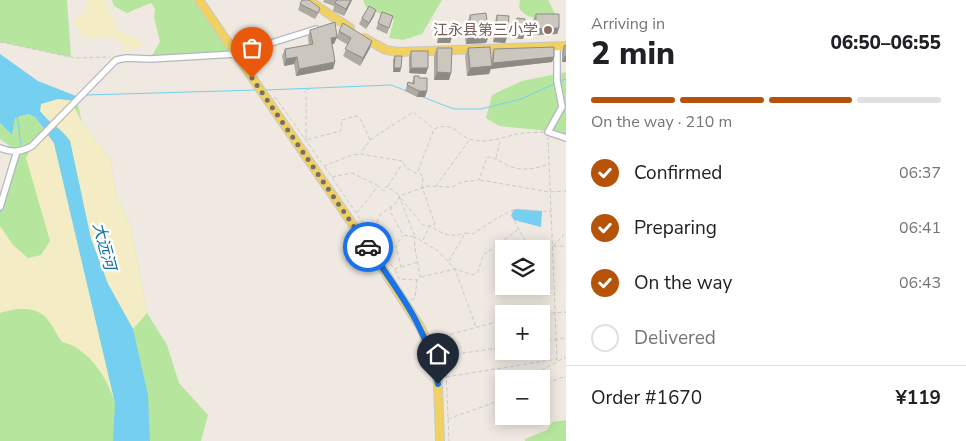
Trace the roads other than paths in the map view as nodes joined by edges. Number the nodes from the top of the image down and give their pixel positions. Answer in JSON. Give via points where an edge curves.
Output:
{"nodes":[{"id":1,"x":199,"y":0,"type":"edge"},
{"id":2,"x":308,"y":0,"type":"edge"},
{"id":3,"x":340,"y":22,"type":"junction"},
{"id":4,"x":331,"y":25,"type":"edge"},
{"id":5,"x":321,"y":28,"type":"edge"},
{"id":6,"x":557,"y":46,"type":"junction"},
{"id":7,"x":566,"y":46,"type":"edge"},
{"id":8,"x":236,"y":54,"type":"junction"},
{"id":9,"x":566,"y":138,"type":"edge"},
{"id":10,"x":0,"y":148,"type":"edge"},
{"id":11,"x":18,"y":151,"type":"junction"},
{"id":12,"x":0,"y":207,"type":"edge"},
{"id":13,"x":440,"y":441,"type":"edge"}],
"edges":[{"from":1,"to":8,"type":"main road"},
{"from":2,"to":3,"type":"main road"},
{"from":3,"to":4,"type":"street"},
{"from":3,"to":6,"type":"main road","via":[[373,44],[398,52]]},
{"from":5,"to":8,"type":"street"},
{"from":6,"to":7,"type":"main road"},
{"from":6,"to":9,"type":"street","via":[[557,81],[562,107],[548,132]]},
{"from":8,"to":11,"type":"street","via":[[116,60],[32,146]]},
{"from":8,"to":13,"type":"main road","via":[[367,245],[426,340],[438,384]]},
{"from":10,"to":11,"type":"street","via":[[8,152]]},
{"from":11,"to":12,"type":"street"}]}
